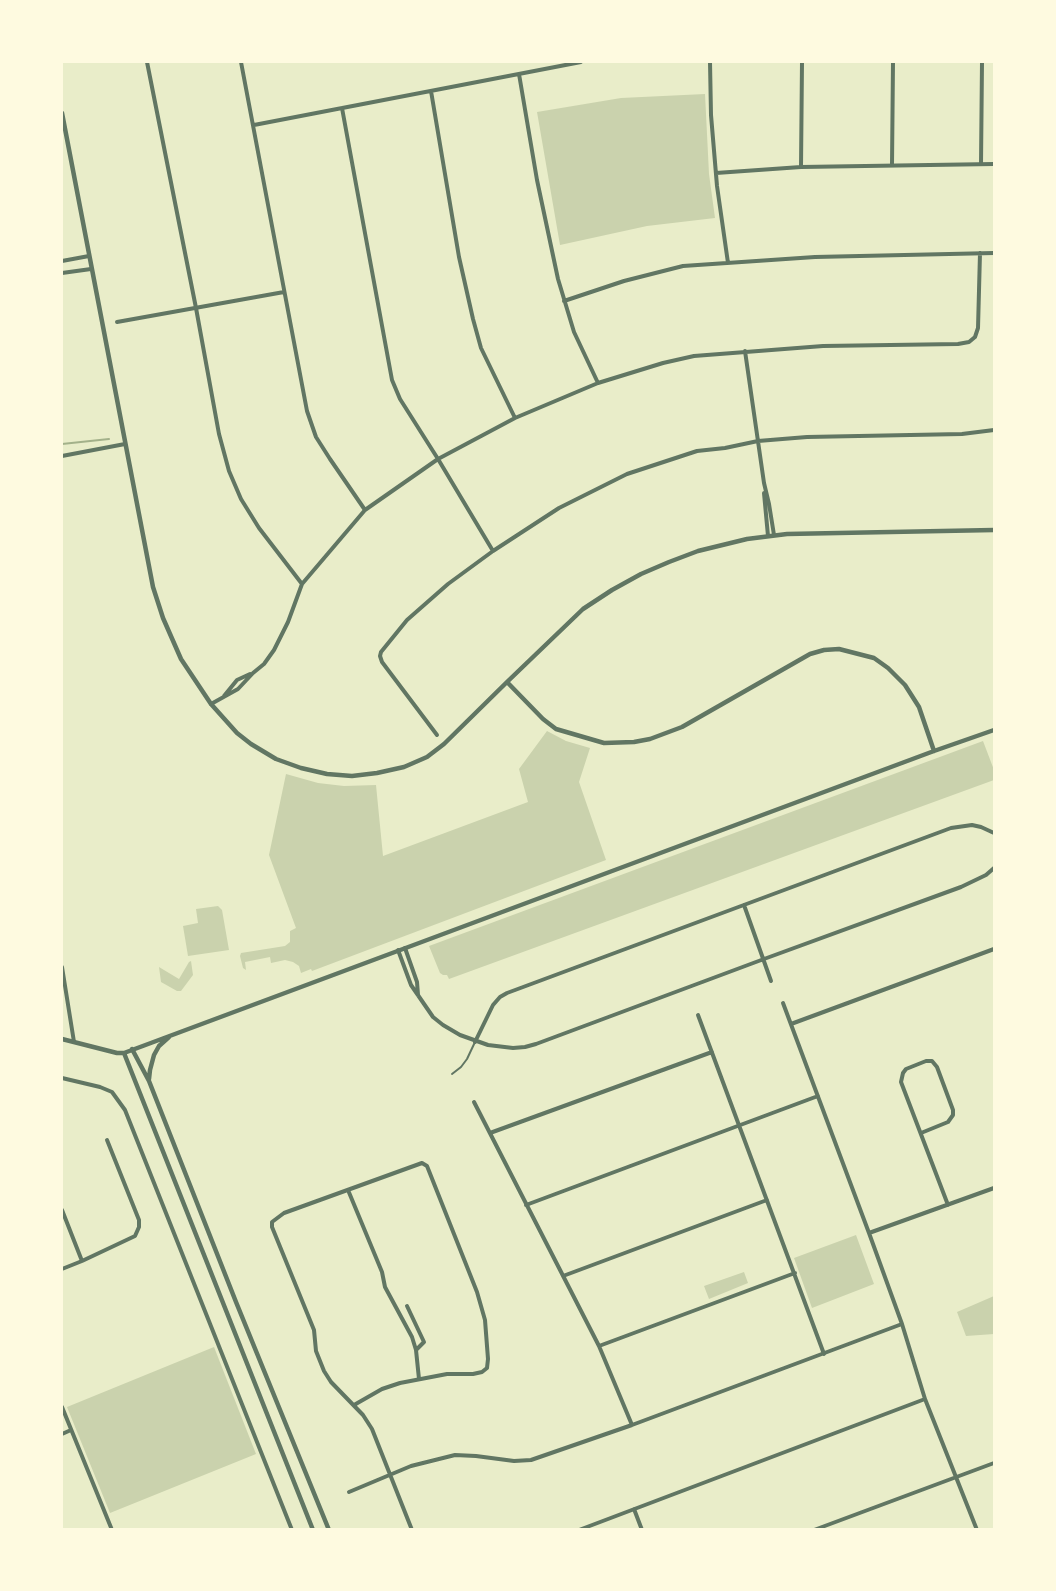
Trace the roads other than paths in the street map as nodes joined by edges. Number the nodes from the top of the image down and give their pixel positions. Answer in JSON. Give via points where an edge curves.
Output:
{"nodes":[{"id":1,"x":147,"y":62,"type":"edge"},
{"id":2,"x":241,"y":62,"type":"edge"},
{"id":3,"x":581,"y":62,"type":"edge"},
{"id":4,"x":710,"y":62,"type":"edge"},
{"id":5,"x":802,"y":62,"type":"edge"},
{"id":6,"x":893,"y":62,"type":"edge"},
{"id":7,"x":982,"y":62,"type":"edge"},
{"id":8,"x":519,"y":74,"type":"junction"},
{"id":9,"x":431,"y":91,"type":"junction"},
{"id":10,"x":342,"y":108,"type":"junction"},
{"id":11,"x":62,"y":112,"type":"edge"},
{"id":12,"x":254,"y":125,"type":"junction"},
{"id":13,"x":981,"y":164,"type":"junction"},
{"id":14,"x":994,"y":164,"type":"edge"},
{"id":15,"x":892,"y":165,"type":"junction"},
{"id":16,"x":801,"y":167,"type":"junction"},
{"id":17,"x":716,"y":173,"type":"junction"},
{"id":18,"x":980,"y":253,"type":"junction"},
{"id":19,"x":994,"y":253,"type":"edge"},
{"id":20,"x":89,"y":256,"type":"junction"},
{"id":21,"x":62,"y":261,"type":"edge"},
{"id":22,"x":728,"y":263,"type":"junction"},
{"id":23,"x":91,"y":269,"type":"junction"},
{"id":24,"x":62,"y":273,"type":"edge"},
{"id":25,"x":284,"y":292,"type":"junction"},
{"id":26,"x":564,"y":301,"type":"junction"},
{"id":27,"x":196,"y":308,"type":"junction"},
{"id":28,"x":117,"y":322,"type":"dead end"},
{"id":29,"x":745,"y":351,"type":"junction"},
{"id":30,"x":598,"y":383,"type":"junction"},
{"id":31,"x":515,"y":418,"type":"junction"},
{"id":32,"x":994,"y":430,"type":"edge"},
{"id":33,"x":758,"y":441,"type":"junction"},
{"id":34,"x":125,"y":444,"type":"junction"},
{"id":35,"x":62,"y":456,"type":"edge"},
{"id":36,"x":438,"y":459,"type":"junction"},
{"id":37,"x":365,"y":510,"type":"junction"},
{"id":38,"x":994,"y":530,"type":"edge"},
{"id":39,"x":771,"y":536,"type":"junction"},
{"id":40,"x":493,"y":550,"type":"junction"},
{"id":41,"x":302,"y":584,"type":"junction"},
{"id":42,"x":507,"y":682,"type":"junction"},
{"id":43,"x":211,"y":704,"type":"junction"},
{"id":44,"x":994,"y":730,"type":"edge"},
{"id":45,"x":437,"y":735,"type":"dead end"},
{"id":46,"x":934,"y":751,"type":"junction"},
{"id":47,"x":994,"y":833,"type":"edge"},
{"id":48,"x":994,"y":868,"type":"edge"},
{"id":49,"x":744,"y":905,"type":"junction"},
{"id":50,"x":405,"y":948,"type":"junction"},
{"id":51,"x":994,"y":949,"type":"edge"},
{"id":52,"x":398,"y":950,"type":"junction"},
{"id":53,"x":764,"y":959,"type":"junction"},
{"id":54,"x":62,"y":967,"type":"edge"},
{"id":55,"x":415,"y":977,"type":"junction"},
{"id":56,"x":409,"y":979,"type":"junction"},
{"id":57,"x":771,"y":981,"type":"dead end"},
{"id":58,"x":418,"y":996,"type":"junction"},
{"id":59,"x":783,"y":1003,"type":"dead end"},
{"id":60,"x":698,"y":1015,"type":"dead end"},
{"id":61,"x":791,"y":1024,"type":"junction"},
{"id":62,"x":176,"y":1032,"type":"junction"},
{"id":63,"x":62,"y":1039,"type":"edge"},
{"id":64,"x":74,"y":1042,"type":"junction"},
{"id":65,"x":475,"y":1042,"type":"junction"},
{"id":66,"x":132,"y":1049,"type":"junction"},
{"id":67,"x":712,"y":1052,"type":"junction"},
{"id":68,"x":124,"y":1053,"type":"junction"},
{"id":69,"x":452,"y":1074,"type":"dead end"},
{"id":70,"x":62,"y":1078,"type":"edge"},
{"id":71,"x":149,"y":1081,"type":"junction"},
{"id":72,"x":818,"y":1096,"type":"junction"},
{"id":73,"x":474,"y":1102,"type":"dead end"},
{"id":74,"x":740,"y":1125,"type":"junction"},
{"id":75,"x":490,"y":1133,"type":"junction"},
{"id":76,"x":921,"y":1133,"type":"junction"},
{"id":77,"x":107,"y":1140,"type":"dead end"},
{"id":78,"x":994,"y":1188,"type":"edge"},
{"id":79,"x":348,"y":1190,"type":"junction"},
{"id":80,"x":767,"y":1200,"type":"junction"},
{"id":81,"x":526,"y":1205,"type":"junction"},
{"id":82,"x":948,"y":1205,"type":"junction"},
{"id":83,"x":62,"y":1210,"type":"edge"},
{"id":84,"x":869,"y":1233,"type":"junction"},
{"id":85,"x":82,"y":1261,"type":"junction"},
{"id":86,"x":62,"y":1269,"type":"edge"},
{"id":87,"x":795,"y":1273,"type":"junction"},
{"id":88,"x":563,"y":1276,"type":"junction"},
{"id":89,"x":236,"y":1302,"type":"junction"},
{"id":90,"x":224,"y":1306,"type":"junction"},
{"id":91,"x":407,"y":1306,"type":"dead end"},
{"id":92,"x":902,"y":1324,"type":"junction"},
{"id":93,"x":598,"y":1346,"type":"junction"},
{"id":94,"x":416,"y":1350,"type":"junction"},
{"id":95,"x":824,"y":1354,"type":"junction"},
{"id":96,"x":419,"y":1379,"type":"junction"},
{"id":97,"x":925,"y":1399,"type":"junction"},
{"id":98,"x":354,"y":1405,"type":"junction"},
{"id":99,"x":62,"y":1407,"type":"edge"},
{"id":100,"x":632,"y":1425,"type":"junction"},
{"id":101,"x":71,"y":1431,"type":"junction"},
{"id":102,"x":62,"y":1434,"type":"edge"},
{"id":103,"x":994,"y":1463,"type":"edge"},
{"id":104,"x":390,"y":1475,"type":"junction"},
{"id":105,"x":957,"y":1476,"type":"junction"},
{"id":106,"x":349,"y":1492,"type":"dead end"},
{"id":107,"x":634,"y":1509,"type":"junction"},
{"id":108,"x":817,"y":1529,"type":"edge"},
{"id":109,"x":112,"y":1530,"type":"edge"},
{"id":110,"x":291,"y":1530,"type":"edge"},
{"id":111,"x":313,"y":1530,"type":"edge"},
{"id":112,"x":329,"y":1530,"type":"edge"},
{"id":113,"x":412,"y":1530,"type":"edge"},
{"id":114,"x":579,"y":1530,"type":"edge"},
{"id":115,"x":642,"y":1530,"type":"edge"},
{"id":116,"x":977,"y":1530,"type":"edge"}],
"edges":[{"from":1,"to":27,"type":"street"},
{"from":2,"to":12,"type":"street"},
{"from":3,"to":8,"type":"street"},
{"from":4,"to":17,"type":"street"},
{"from":5,"to":16,"type":"street"},
{"from":6,"to":15,"type":"street"},
{"from":7,"to":13,"type":"street"},
{"from":8,"to":9,"type":"street"},
{"from":8,"to":26,"type":"street"},
{"from":9,"to":10,"type":"street"},
{"from":9,"to":31,"type":"street","via":[[473,319],[481,348]]},
{"from":10,"to":12,"type":"street"},
{"from":10,"to":36,"type":"street","via":[[392,380]]},
{"from":11,"to":20,"type":"street"},
{"from":12,"to":25,"type":"street"},
{"from":13,"to":14,"type":"street"},
{"from":13,"to":15,"type":"street"},
{"from":15,"to":16,"type":"street"},
{"from":16,"to":17,"type":"street"},
{"from":17,"to":22,"type":"street"},
{"from":18,"to":19,"type":"street"},
{"from":18,"to":22,"type":"street"},
{"from":18,"to":29,"type":"street","via":[[978,328],[969,342]]},
{"from":20,"to":21,"type":"street"},
{"from":20,"to":23,"type":"street"},
{"from":22,"to":26,"type":"street","via":[[683,266]]},
{"from":23,"to":24,"type":"street"},
{"from":23,"to":34,"type":"street"},
{"from":25,"to":27,"type":"street"},
{"from":25,"to":37,"type":"street","via":[[307,411],[316,437]]},
{"from":26,"to":30,"type":"street"},
{"from":27,"to":28,"type":"street"},
{"from":27,"to":41,"type":"street","via":[[229,471],[259,528]]},
{"from":29,"to":30,"type":"street","via":[[694,356]]},
{"from":29,"to":33,"type":"street"},
{"from":30,"to":31,"type":"street"},
{"from":31,"to":36,"type":"street"},
{"from":32,"to":33,"type":"street"},
{"from":33,"to":39,"type":"street"},
{"from":33,"to":40,"type":"street","via":[[697,451],[627,474],[559,508]]},
{"from":34,"to":35,"type":"street"},
{"from":34,"to":43,"type":"street","via":[[153,587],[182,659]]},
{"from":36,"to":37,"type":"street"},
{"from":36,"to":40,"type":"street"},
{"from":37,"to":41,"type":"street"},
{"from":38,"to":39,"type":"street"},
{"from":39,"to":42,"type":"street","via":[[698,551],[612,590],[583,609]]},
{"from":40,"to":45,"type":"street","via":[[408,620],[381,652],[382,662]]},
{"from":41,"to":43,"type":"street","via":[[288,622],[264,664],[237,680]]},
{"from":42,"to":43,"type":"street","via":[[427,757],[404,767],[352,776],[327,774],[276,759],[237,733]]},
{"from":42,"to":46,"type":"street","via":[[556,729],[604,743],[628,743],[670,732],[810,654],[839,649],[874,658],[904,685],[919,707]]},
{"from":44,"to":46,"type":"street"},
{"from":46,"to":50,"type":"street"},
{"from":47,"to":49,"type":"street","via":[[972,825],[951,828]]},
{"from":48,"to":53,"type":"street","via":[[961,887]]},
{"from":49,"to":53,"type":"street"},
{"from":49,"to":65,"type":"street","via":[[507,993],[493,1005]]},
{"from":50,"to":52,"type":"street"},
{"from":50,"to":55,"type":"street"},
{"from":51,"to":61,"type":"street"},
{"from":52,"to":56,"type":"street"},
{"from":52,"to":62,"type":"street"},
{"from":53,"to":57,"type":"street"},
{"from":53,"to":65,"type":"street","via":[[536,1044],[513,1048]]},
{"from":54,"to":64,"type":"street"},
{"from":55,"to":56,"type":"street"},
{"from":55,"to":58,"type":"street"},
{"from":56,"to":58,"type":"street"},
{"from":58,"to":65,"type":"street","via":[[433,1017]]},
{"from":59,"to":61,"type":"street"},
{"from":60,"to":67,"type":"street"},
{"from":61,"to":72,"type":"street"},
{"from":62,"to":66,"type":"street"},
{"from":62,"to":71,"type":"street","via":[[154,1055]]},
{"from":63,"to":64,"type":"street"},
{"from":64,"to":68,"type":"street"},
{"from":65,"to":69,"type":"lane","via":[[467,1059]]},
{"from":66,"to":68,"type":"street"},
{"from":66,"to":71,"type":"street"},
{"from":67,"to":74,"type":"street"},
{"from":67,"to":75,"type":"street"},
{"from":68,"to":90,"type":"street"},
{"from":70,"to":110,"type":"street","via":[[112,1092],[125,1110]]},
{"from":71,"to":89,"type":"street"},
{"from":72,"to":74,"type":"street"},
{"from":72,"to":84,"type":"street"},
{"from":73,"to":75,"type":"street"},
{"from":74,"to":80,"type":"street"},
{"from":74,"to":81,"type":"street"},
{"from":75,"to":81,"type":"street"},
{"from":76,"to":76,"type":"street","via":[[901,1077],[906,1069],[932,1061],[953,1115],[948,1122]]},
{"from":76,"to":82,"type":"street"},
{"from":77,"to":85,"type":"street","via":[[139,1227],[135,1236]]},
{"from":78,"to":82,"type":"street"},
{"from":79,"to":94,"type":"street"},
{"from":79,"to":96,"type":"street","via":[[423,1163],[427,1166],[477,1292],[485,1320],[487,1368],[473,1374]]},
{"from":79,"to":98,"type":"street","via":[[284,1213],[272,1222],[272,1227],[314,1330],[316,1351],[324,1371]]},
{"from":80,"to":87,"type":"street"},
{"from":80,"to":88,"type":"street"},
{"from":81,"to":88,"type":"street"},
{"from":82,"to":84,"type":"street"},
{"from":83,"to":85,"type":"street"},
{"from":84,"to":92,"type":"street"},
{"from":85,"to":86,"type":"street"},
{"from":87,"to":93,"type":"street"},
{"from":87,"to":95,"type":"street"},
{"from":88,"to":93,"type":"street"},
{"from":89,"to":90,"type":"street"},
{"from":89,"to":112,"type":"street"},
{"from":90,"to":111,"type":"street"},
{"from":91,"to":94,"type":"street","via":[[424,1342]]},
{"from":92,"to":95,"type":"street"},
{"from":92,"to":97,"type":"street"},
{"from":93,"to":100,"type":"street"},
{"from":94,"to":96,"type":"street"},
{"from":95,"to":100,"type":"street"},
{"from":96,"to":98,"type":"street","via":[[382,1389]]},
{"from":97,"to":105,"type":"street"},
{"from":97,"to":107,"type":"street"},
{"from":98,"to":104,"type":"street","via":[[372,1429]]},
{"from":99,"to":101,"type":"street"},
{"from":100,"to":104,"type":"street","via":[[531,1460],[455,1455]]},
{"from":101,"to":102,"type":"street"},
{"from":101,"to":109,"type":"street"},
{"from":103,"to":105,"type":"street"},
{"from":104,"to":106,"type":"street"},
{"from":104,"to":113,"type":"street"},
{"from":105,"to":108,"type":"street"},
{"from":105,"to":116,"type":"street"},
{"from":107,"to":114,"type":"street"},
{"from":107,"to":115,"type":"street"}]}
